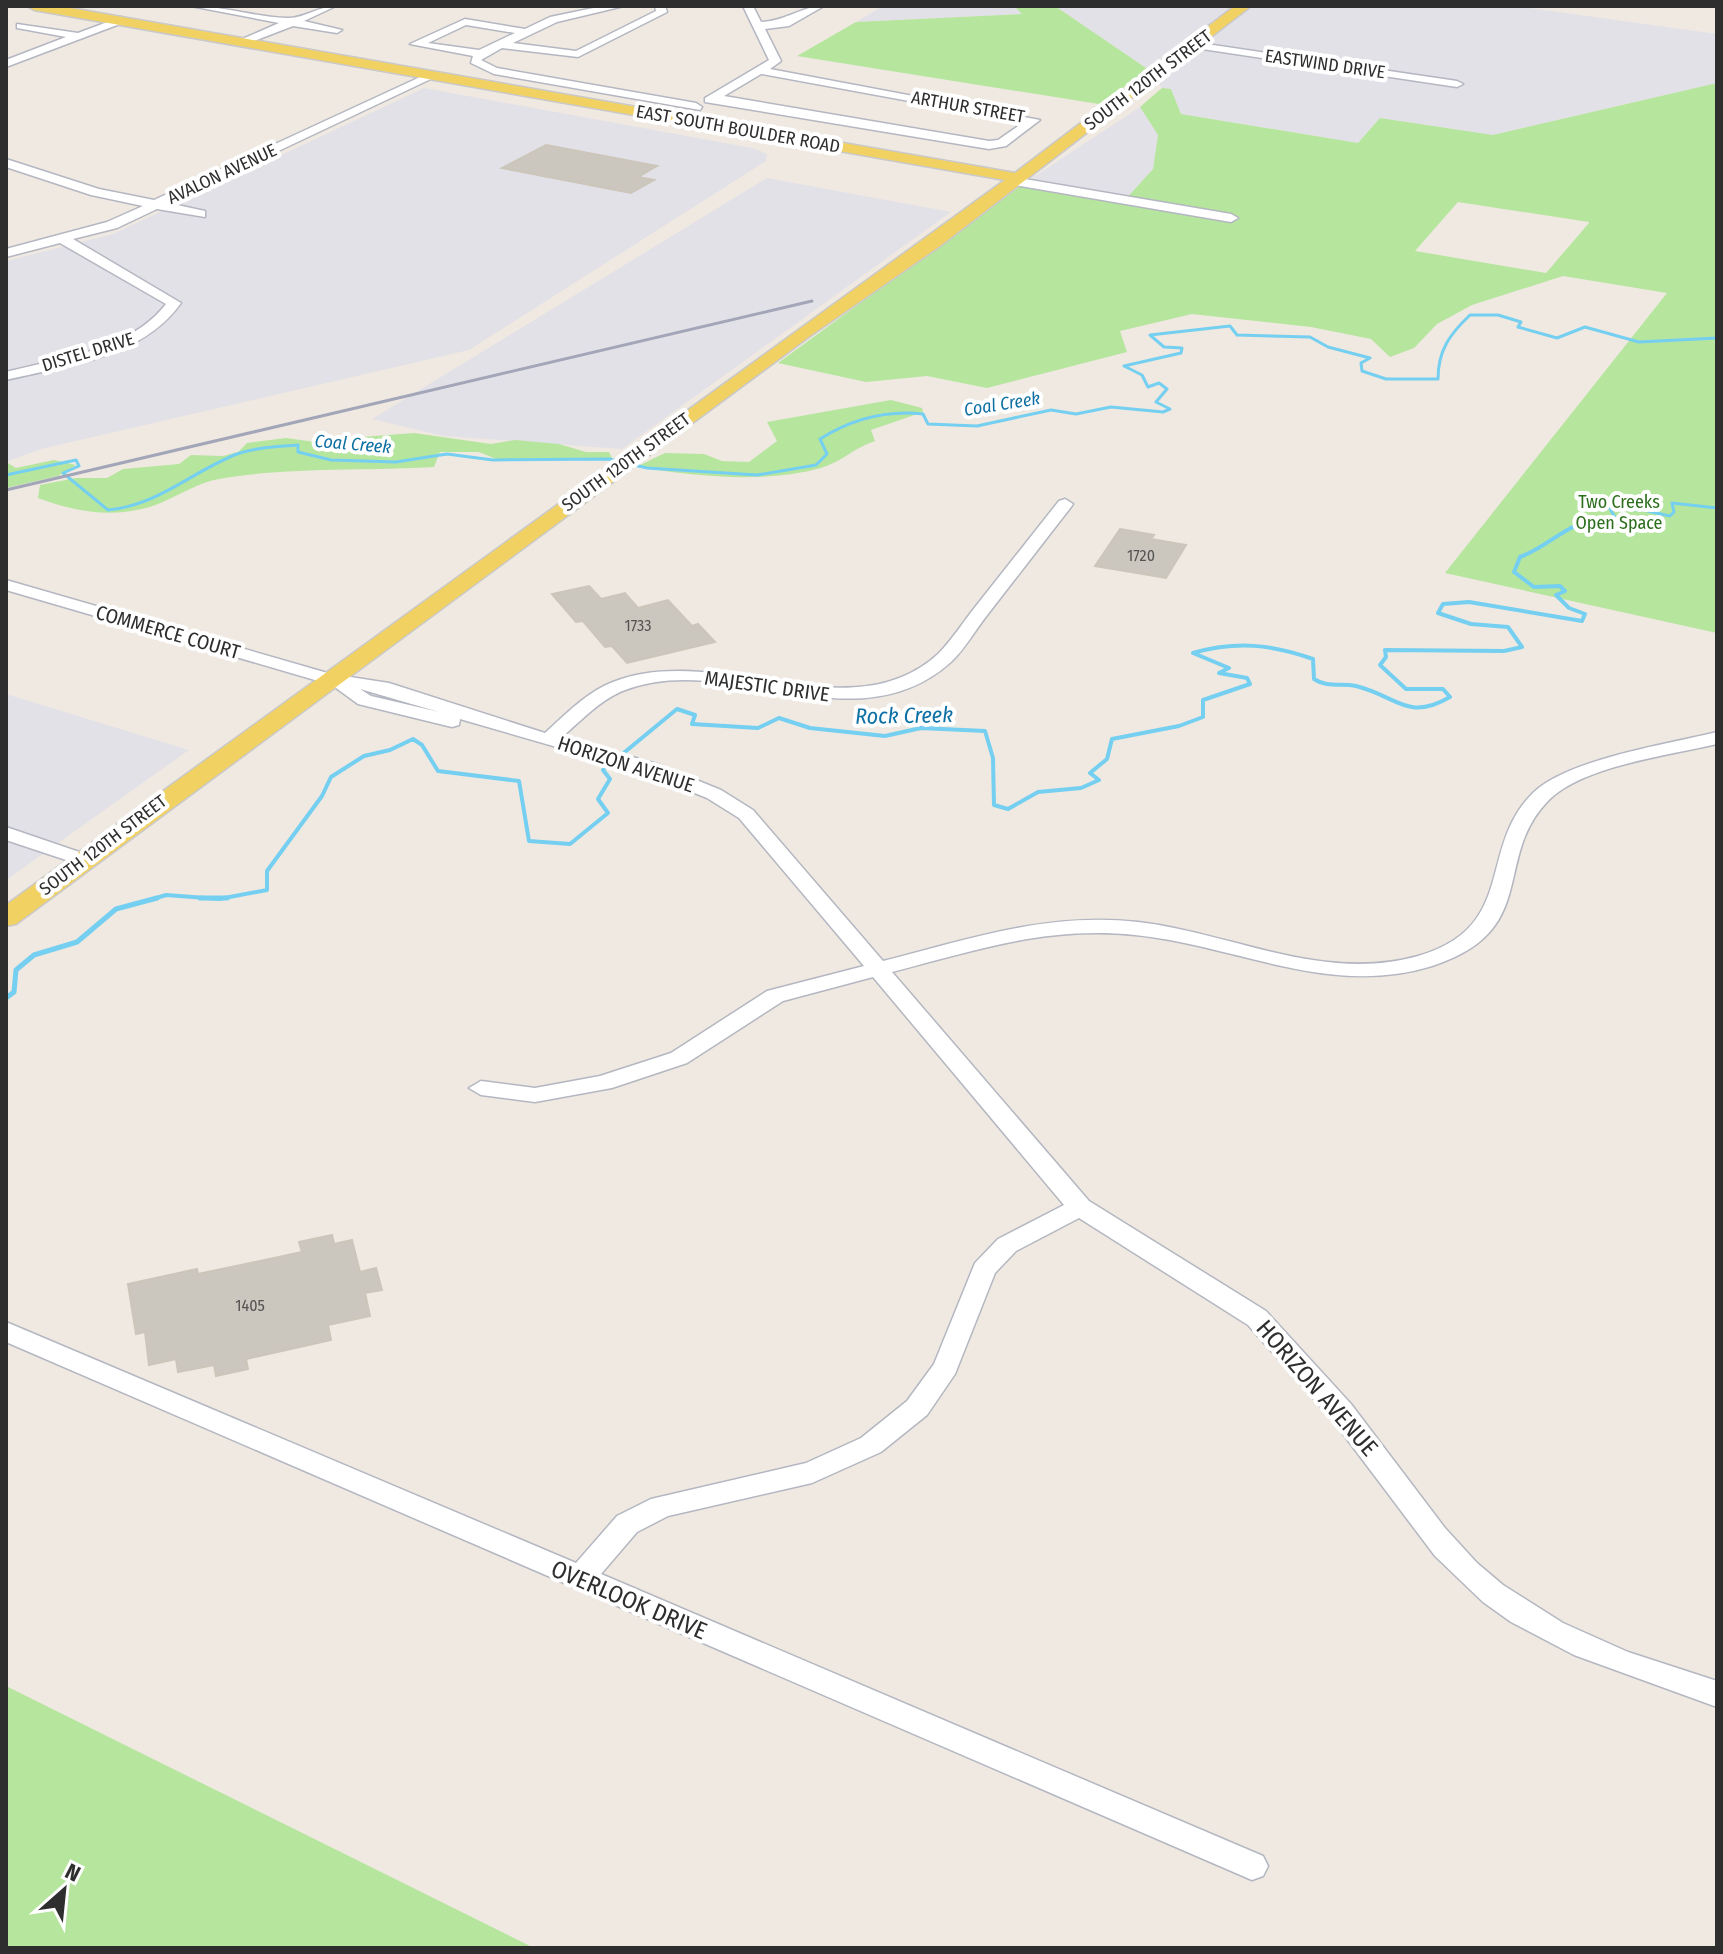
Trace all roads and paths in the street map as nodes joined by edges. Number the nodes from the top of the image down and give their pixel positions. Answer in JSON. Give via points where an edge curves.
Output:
{"nodes":[{"id":1,"x":34,"y":6,"type":"edge"},
{"id":2,"x":58,"y":6,"type":"edge"},
{"id":3,"x":196,"y":6,"type":"edge"},
{"id":4,"x":331,"y":6,"type":"edge"},
{"id":5,"x":555,"y":6,"type":"edge"},
{"id":6,"x":619,"y":6,"type":"edge"},
{"id":7,"x":660,"y":6,"type":"edge"},
{"id":8,"x":748,"y":6,"type":"edge"},
{"id":9,"x":819,"y":6,"type":"edge"},
{"id":10,"x":1244,"y":6,"type":"edge"},
{"id":11,"x":574,"y":15,"type":"junction"},
{"id":12,"x":121,"y":20,"type":"junction"},
{"id":13,"x":292,"y":22,"type":"junction"},
{"id":14,"x":21,"y":26,"type":"dead end"},
{"id":15,"x":758,"y":26,"type":"junction"},
{"id":16,"x":337,"y":30,"type":"dead end"},
{"id":17,"x":526,"y":32,"type":"junction"},
{"id":18,"x":78,"y":36,"type":"junction"},
{"id":19,"x":244,"y":42,"type":"junction"},
{"id":20,"x":501,"y":44,"type":"junction"},
{"id":21,"x":1193,"y":45,"type":"junction"},
{"id":22,"x":480,"y":54,"type":"junction"},
{"id":23,"x":8,"y":62,"type":"edge"},
{"id":24,"x":762,"y":71,"type":"junction"},
{"id":25,"x":431,"y":75,"type":"junction"},
{"id":26,"x":1457,"y":84,"type":"dead end"},
{"id":27,"x":714,"y":98,"type":"junction"},
{"id":28,"x":696,"y":107,"type":"junction"},
{"id":29,"x":673,"y":118,"type":"junction"},
{"id":30,"x":837,"y":150,"type":"junction"},
{"id":31,"x":6,"y":163,"type":"edge"},
{"id":32,"x":1016,"y":179,"type":"junction"},
{"id":33,"x":157,"y":205,"type":"junction"},
{"id":34,"x":200,"y":214,"type":"dead end"},
{"id":35,"x":1231,"y":218,"type":"dead end"},
{"id":36,"x":65,"y":240,"type":"junction"},
{"id":37,"x":934,"y":242,"type":"junction"},
{"id":38,"x":6,"y":253,"type":"edge"},
{"id":39,"x":6,"y":376,"type":"edge"},
{"id":40,"x":1065,"y":504,"type":"dead end"},
{"id":41,"x":6,"y":585,"type":"edge"},
{"id":42,"x":329,"y":679,"type":"junction"},
{"id":43,"x":1717,"y":738,"type":"edge"},
{"id":44,"x":549,"y":739,"type":"junction"},
{"id":45,"x":6,"y":833,"type":"edge"},
{"id":46,"x":84,"y":860,"type":"junction"},
{"id":47,"x":6,"y":918,"type":"edge"},
{"id":48,"x":878,"y":969,"type":"junction"},
{"id":49,"x":481,"y":1088,"type":"dead end"},
{"id":50,"x":1080,"y":1207,"type":"junction"},
{"id":51,"x":6,"y":1331,"type":"edge"},
{"id":52,"x":580,"y":1579,"type":"junction"},
{"id":53,"x":1717,"y":1694,"type":"edge"},
{"id":54,"x":1252,"y":1866,"type":"dead end"}],
"edges":[{"from":1,"to":12,"type":"main road","name":"EAST SOUTH BOULDER ROAD"},
{"from":2,"to":12,"type":"main road","name":"EAST SOUTH BOULDER ROAD"},
{"from":3,"to":13,"type":"street"},
{"from":4,"to":13,"type":"street"},
{"from":5,"to":11,"type":"street"},
{"from":6,"to":11,"type":"street"},
{"from":7,"to":20,"type":"street","via":[[662,12],[578,54]]},
{"from":8,"to":15,"type":"street"},
{"from":9,"to":15,"type":"street","via":[[785,24]]},
{"from":10,"to":21,"type":"main road","name":"SOUTH 120TH STREET"},
{"from":11,"to":17,"type":"street"},
{"from":12,"to":18,"type":"street"},
{"from":12,"to":19,"type":"main road","name":"EAST SOUTH BOULDER ROAD"},
{"from":13,"to":16,"type":"street"},
{"from":13,"to":19,"type":"street"},
{"from":14,"to":18,"type":"street"},
{"from":15,"to":24,"type":"street","via":[[775,61]]},
{"from":17,"to":20,"type":"street"},
{"from":17,"to":22,"type":"street","via":[[460,23],[416,44]]},
{"from":18,"to":23,"type":"street"},
{"from":19,"to":25,"type":"main road","name":"EAST SOUTH BOULDER ROAD"},
{"from":20,"to":22,"type":"street"},
{"from":21,"to":26,"type":"street","name":"EASTWIND DRIVE"},
{"from":21,"to":32,"type":"main road","name":"SOUTH 120TH STREET"},
{"from":22,"to":28,"type":"street","via":[[475,61],[486,69]]},
{"from":24,"to":27,"type":"street"},
{"from":24,"to":27,"type":"street","name":"ARTHUR STREET","via":[[1034,120],[1002,143],[989,145]]},
{"from":25,"to":29,"type":"main road","name":"EAST SOUTH BOULDER ROAD"},
{"from":25,"to":33,"type":"street","name":"AVALON AVENUE"},
{"from":27,"to":28,"type":"street"},
{"from":28,"to":29,"type":"street"},
{"from":29,"to":30,"type":"main road"},
{"from":29,"to":32,"type":"main road","name":"EAST SOUTH BOULDER ROAD"},
{"from":30,"to":32,"type":"main road","name":"EAST SOUTH BOULDER ROAD"},
{"from":30,"to":37,"type":"main road","name":"EAST SOUTH BOULDER ROAD","via":[[989,184],[988,192]]},
{"from":31,"to":33,"type":"street"},
{"from":32,"to":35,"type":"street","name":"EAST SOUTH BOULDER ROAD"},
{"from":32,"to":37,"type":"main road","name":"SOUTH 120TH STREET"},
{"from":33,"to":34,"type":"street"},
{"from":33,"to":36,"type":"street","name":"AVALON AVENUE"},
{"from":36,"to":38,"type":"street","name":"AVALON AVENUE"},
{"from":36,"to":39,"type":"street","name":"DISTEL DRIVE","via":[[174,303],[165,318],[142,335]]},
{"from":37,"to":42,"type":"main road","name":"SOUTH 120TH STREET"},
{"from":40,"to":44,"type":"street","name":"MAJESTIC DRIVE","via":[[944,658],[918,678],[878,691],[830,696],[715,677],[651,678],[611,689]]},
{"from":41,"to":42,"type":"street","name":"COMMERCE COURT"},
{"from":42,"to":44,"type":"street","name":"HORIZON AVENUE","via":[[365,700],[410,713],[490,723]]},
{"from":42,"to":46,"type":"main road","name":"SOUTH 120TH STREET"},
{"from":43,"to":48,"type":"street","via":[[1580,774],[1542,795],[1520,828],[1494,916],[1467,941],[1429,960],[1368,972],[1322,970],[1163,932],[1086,926],[1041,928]]},
{"from":44,"to":48,"type":"street","name":"HORIZON AVENUE","via":[[650,768],[714,794],[746,814]]},
{"from":45,"to":46,"type":"street"},
{"from":46,"to":47,"type":"main road","name":"SOUTH 120TH STREET"},
{"from":48,"to":49,"type":"street","via":[[775,996],[679,1058],[604,1083],[535,1095]]},
{"from":48,"to":50,"type":"street","name":"HORIZON AVENUE"},
{"from":50,"to":52,"type":"street","via":[[1007,1245],[984,1269],[946,1367],[917,1408],[871,1445],[812,1472],[661,1507],[627,1524]]},
{"from":50,"to":53,"type":"street","name":"HORIZON AVENUE","via":[[1257,1318],[1340,1408],[1466,1571],[1507,1603],[1574,1640]]},
{"from":51,"to":52,"type":"street","name":"OVERLOOK DRIVE"},
{"from":52,"to":54,"type":"street","name":"OVERLOOK DRIVE"}]}
